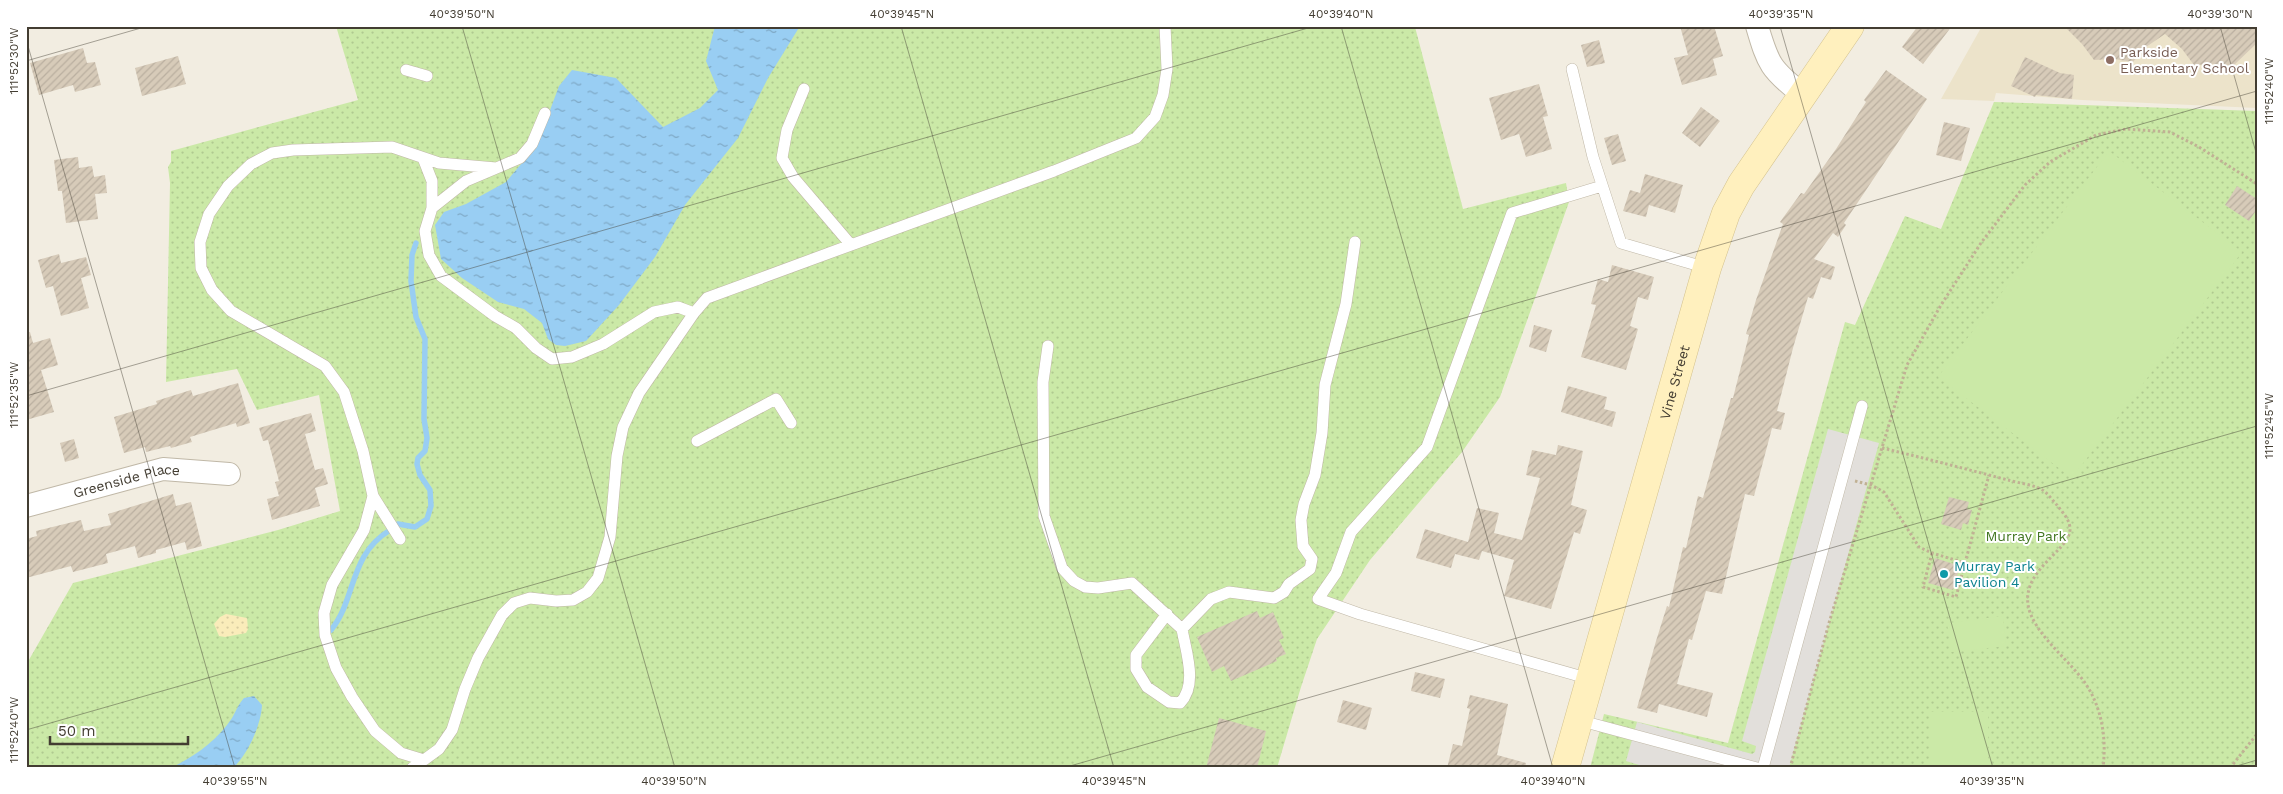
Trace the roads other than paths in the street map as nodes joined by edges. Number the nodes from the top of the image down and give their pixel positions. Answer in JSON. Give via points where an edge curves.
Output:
{"nodes":[{"id":1,"x":1165,"y":26,"type":"edge"},
{"id":2,"x":1757,"y":26,"type":"edge"},
{"id":3,"x":1850,"y":26,"type":"edge"},
{"id":4,"x":1572,"y":69,"type":"dead end"},
{"id":5,"x":406,"y":70,"type":"dead end"},
{"id":6,"x":427,"y":76,"type":"dead end"},
{"id":7,"x":804,"y":89,"type":"dead end"},
{"id":8,"x":1802,"y":94,"type":"junction"},
{"id":9,"x":545,"y":113,"type":"dead end"},
{"id":10,"x":423,"y":158,"type":"junction"},
{"id":11,"x":496,"y":168,"type":"junction"},
{"id":12,"x":1602,"y":186,"type":"junction"},
{"id":13,"x":432,"y":208,"type":"junction"},
{"id":14,"x":1355,"y":242,"type":"dead end"},
{"id":15,"x":851,"y":245,"type":"junction"},
{"id":16,"x":1707,"y":268,"type":"junction"},
{"id":17,"x":694,"y":313,"type":"junction"},
{"id":18,"x":1048,"y":346,"type":"dead end"},
{"id":19,"x":1862,"y":406,"type":"dead end"},
{"id":20,"x":791,"y":423,"type":"dead end"},
{"id":21,"x":696,"y":441,"type":"dead end"},
{"id":22,"x":229,"y":474,"type":"dead end"},
{"id":23,"x":373,"y":496,"type":"junction"},
{"id":24,"x":26,"y":506,"type":"edge"},
{"id":25,"x":400,"y":539,"type":"dead end"},
{"id":26,"x":1167,"y":614,"type":"junction"},
{"id":27,"x":1182,"y":629,"type":"junction"},
{"id":28,"x":1590,"y":678,"type":"junction"},
{"id":29,"x":1578,"y":720,"type":"junction"},
{"id":30,"x":424,"y":760,"type":"junction"},
{"id":31,"x":412,"y":768,"type":"edge"},
{"id":32,"x":1565,"y":768,"type":"edge"},
{"id":33,"x":1758,"y":768,"type":"edge"},
{"id":34,"x":1763,"y":768,"type":"edge"}],
"edges":[{"from":1,"to":15,"type":"lane","via":[[1167,69],[1163,95],[1155,117],[1136,138]]},
{"from":2,"to":8,"type":"street","via":[[1772,68]]},
{"from":3,"to":8,"type":"street","name":"Vine Street"},
{"from":4,"to":12,"type":"lane"},
{"from":5,"to":6,"type":"lane"},
{"from":7,"to":15,"type":"lane","via":[[787,130],[782,158],[793,177]]},
{"from":8,"to":16,"type":"street","name":"Vine Street","via":[[1740,184],[1726,212]]},
{"from":9,"to":11,"type":"lane","via":[[532,144],[520,158]]},
{"from":10,"to":11,"type":"lane","via":[[439,163]]},
{"from":10,"to":13,"type":"lane","via":[[432,181]]},
{"from":10,"to":23,"type":"lane","via":[[392,147],[272,153],[250,164],[228,186],[209,214],[200,242],[201,268],[212,290],[231,311],[326,366],[344,392]]},
{"from":11,"to":13,"type":"lane","via":[[466,181]]},
{"from":12,"to":16,"type":"lane","via":[[1621,243]]},
{"from":12,"to":28,"type":"lane","via":[[1512,213],[1427,447],[1351,532],[1336,573],[1318,599],[1360,614]]},
{"from":13,"to":17,"type":"lane","via":[[425,231],[429,255],[441,276],[516,328],[552,359],[572,357],[603,344],[654,312],[678,307]]},
{"from":14,"to":27,"type":"lane","via":[[1346,304],[1325,385],[1315,475],[1301,520],[1303,546],[1312,559],[1310,569],[1274,598],[1229,592],[1212,599]]},
{"from":15,"to":17,"type":"lane","via":[[706,298]]},
{"from":16,"to":28,"type":"street","name":"Vine Street"},
{"from":17,"to":30,"type":"lane","via":[[640,393],[623,427],[617,456],[610,537],[598,578],[587,592],[573,600],[530,598],[514,603],[502,615],[478,658],[452,730],[439,748]]},
{"from":18,"to":26,"type":"lane","via":[[1043,382],[1044,516],[1062,568],[1085,587],[1132,583]]},
{"from":19,"to":34,"type":"lane"},
{"from":20,"to":21,"type":"lane","via":[[776,399]]},
{"from":22,"to":24,"type":"street","name":"Greenside Place","via":[[163,469]]},
{"from":23,"to":25,"type":"lane"},
{"from":23,"to":30,"type":"lane","via":[[364,530],[332,585],[324,613],[325,635],[336,668],[375,731],[401,753]]},
{"from":26,"to":27,"type":"lane"},
{"from":26,"to":27,"type":"lane","via":[[1136,655],[1136,669],[1147,687],[1169,702],[1180,703],[1186,697],[1190,684]]},
{"from":28,"to":29,"type":"street","name":"Vine Street"},
{"from":29,"to":32,"type":"street","name":"Vine Street"},
{"from":29,"to":33,"type":"lane"},
{"from":30,"to":31,"type":"lane"}]}
